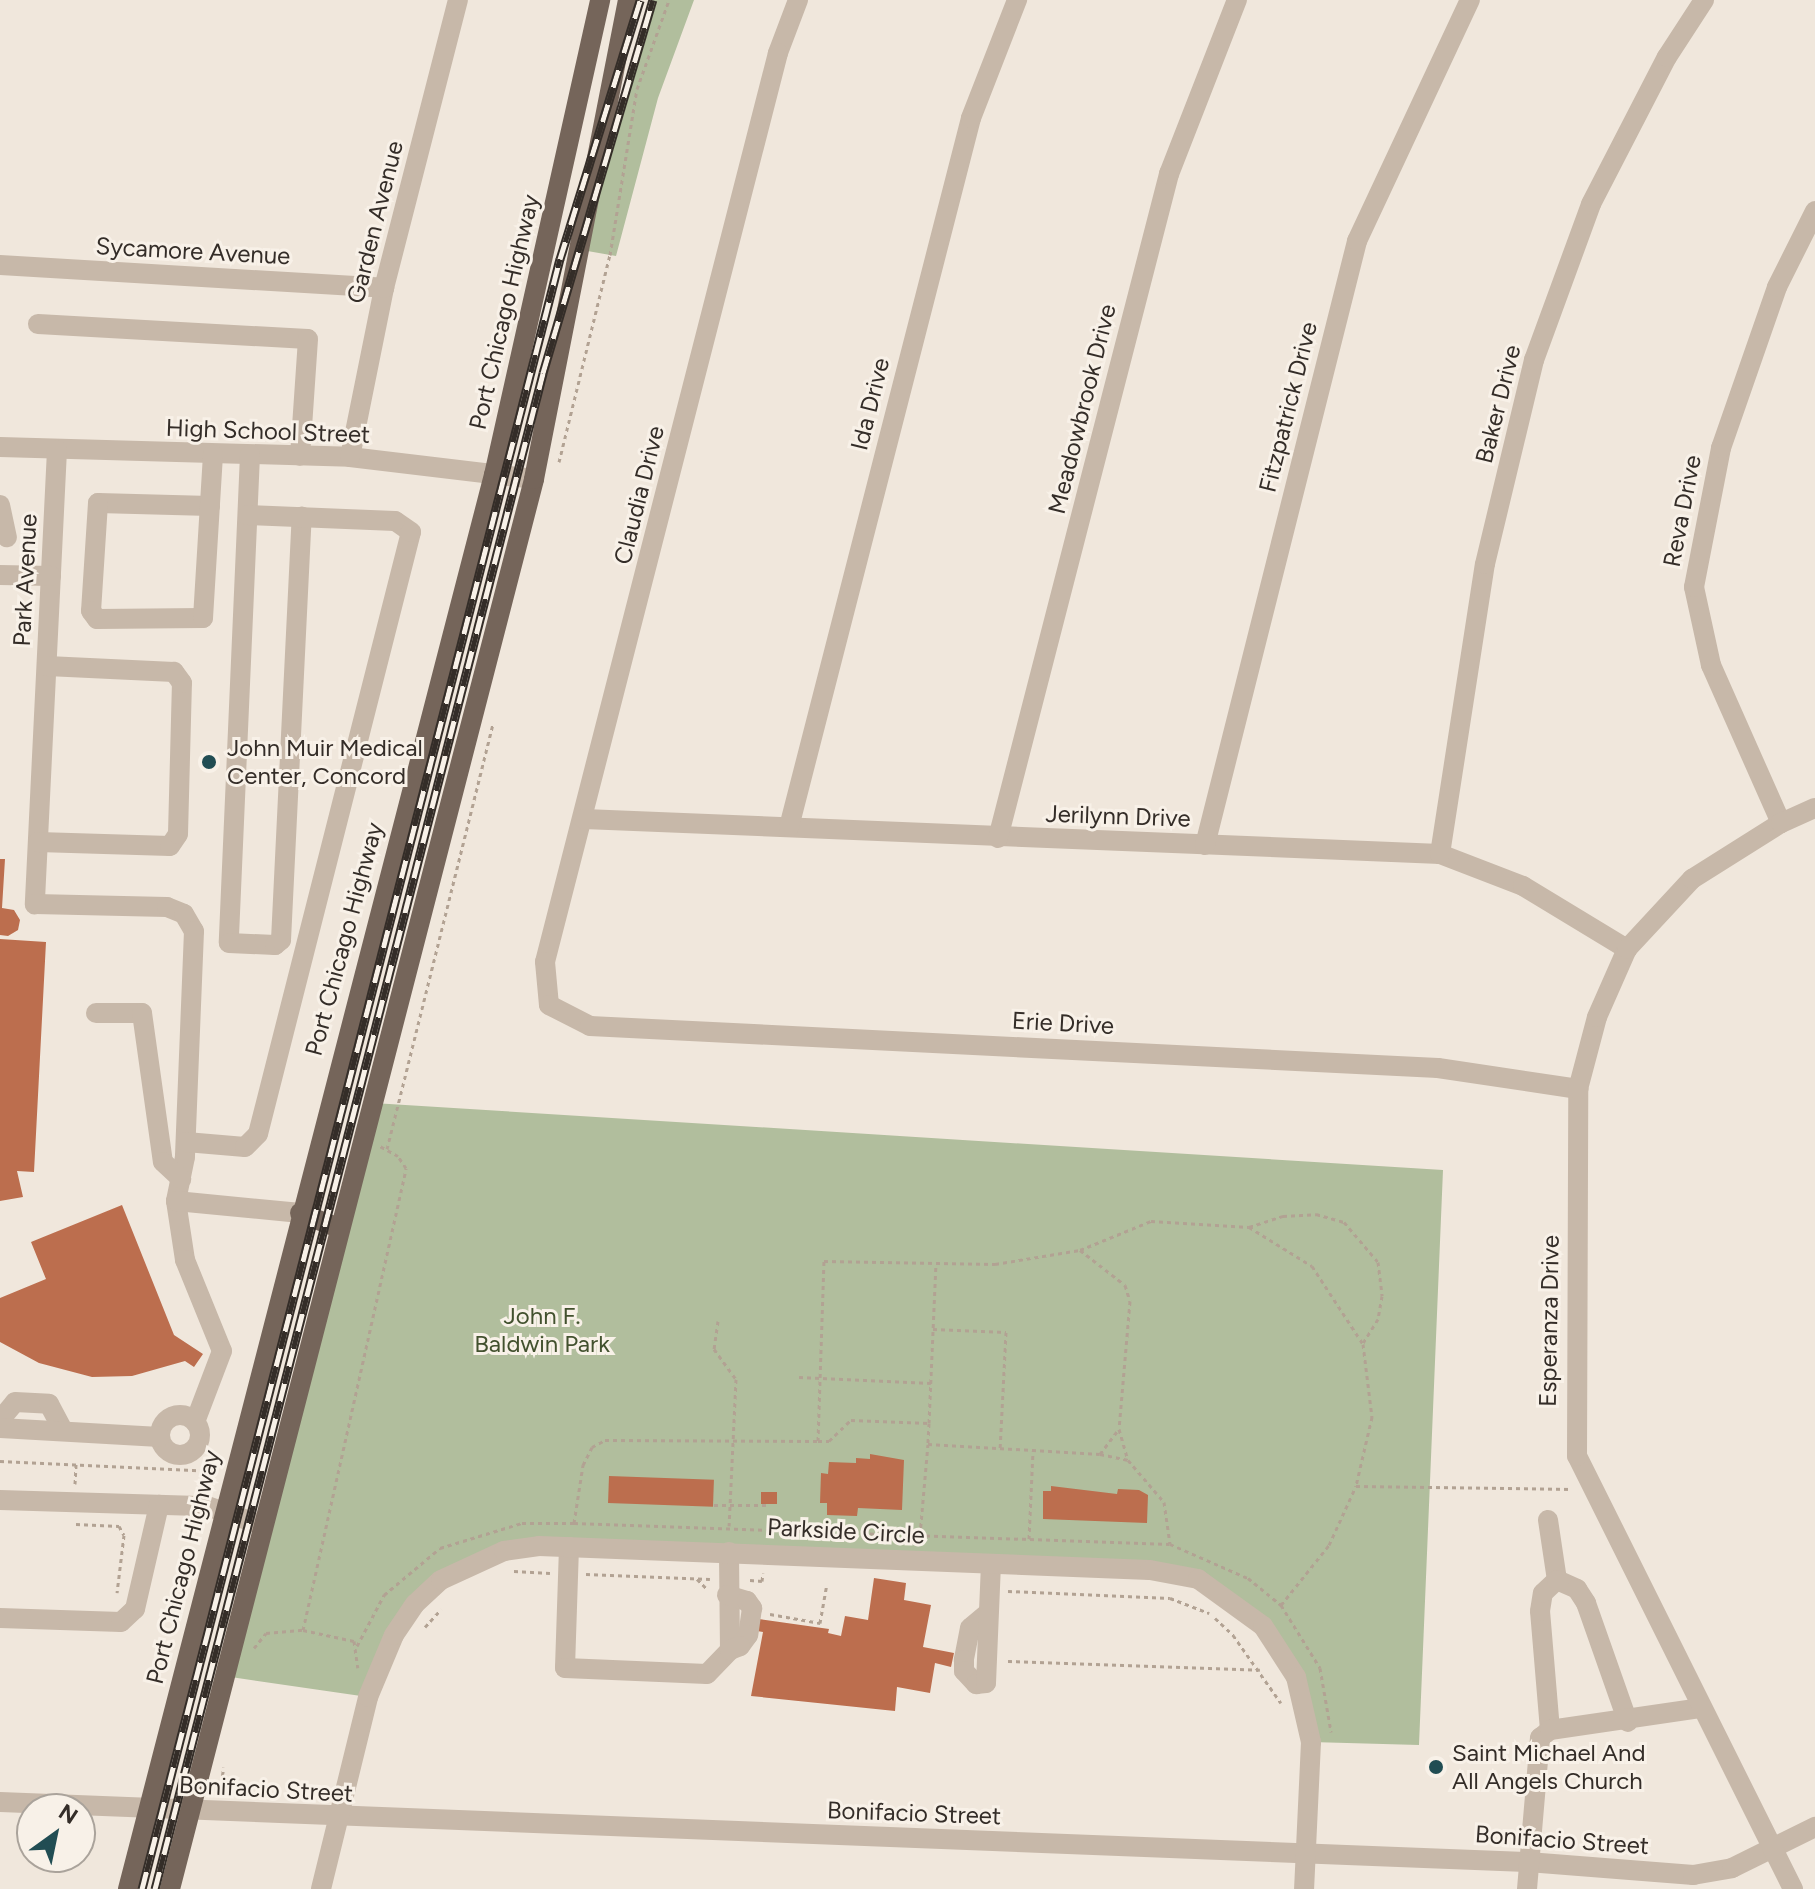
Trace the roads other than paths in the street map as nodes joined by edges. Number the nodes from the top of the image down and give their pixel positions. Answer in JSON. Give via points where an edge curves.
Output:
{"nodes":[{"id":1,"x":458,"y":0,"type":"edge"},
{"id":2,"x":600,"y":0,"type":"edge"},
{"id":3,"x":628,"y":0,"type":"edge"},
{"id":4,"x":798,"y":0,"type":"edge"},
{"id":5,"x":1017,"y":0,"type":"edge"},
{"id":6,"x":1237,"y":0,"type":"edge"},
{"id":7,"x":1470,"y":0,"type":"edge"},
{"id":8,"x":1704,"y":0,"type":"edge"},
{"id":9,"x":1815,"y":211,"type":"edge"},
{"id":10,"x":0,"y":265,"type":"edge"},
{"id":11,"x":384,"y":288,"type":"junction"},
{"id":12,"x":38,"y":324,"type":"dead end"},
{"id":13,"x":0,"y":447,"type":"edge"},
{"id":14,"x":57,"y":450,"type":"junction"},
{"id":15,"x":213,"y":454,"type":"junction"},
{"id":16,"x":250,"y":455,"type":"junction"},
{"id":17,"x":300,"y":456,"type":"junction"},
{"id":18,"x":350,"y":457,"type":"junction"},
{"id":19,"x":494,"y":475,"type":"junction"},
{"id":20,"x":534,"y":479,"type":"junction"},
{"id":21,"x":0,"y":505,"type":"edge"},
{"id":22,"x":210,"y":506,"type":"junction"},
{"id":23,"x":248,"y":515,"type":"junction"},
{"id":24,"x":302,"y":517,"type":"junction"},
{"id":25,"x":7,"y":537,"type":"dead end"},
{"id":26,"x":0,"y":575,"type":"edge"},
{"id":27,"x":51,"y":576,"type":"junction"},
{"id":28,"x":47,"y":666,"type":"junction"},
{"id":29,"x":1815,"y":808,"type":"edge"},
{"id":30,"x":584,"y":819,"type":"junction"},
{"id":31,"x":1781,"y":823,"type":"junction"},
{"id":32,"x":789,"y":827,"type":"junction"},
{"id":33,"x":998,"y":838,"type":"junction"},
{"id":34,"x":38,"y":842,"type":"junction"},
{"id":35,"x":1205,"y":845,"type":"junction"},
{"id":36,"x":1440,"y":854,"type":"junction"},
{"id":37,"x":1627,"y":949,"type":"junction"},
{"id":38,"x":549,"y":1005,"type":"joint"},
{"id":39,"x":96,"y":1013,"type":"dead end"},
{"id":40,"x":1578,"y":1089,"type":"junction"},
{"id":41,"x":186,"y":1142,"type":"junction"},
{"id":42,"x":181,"y":1179,"type":"junction"},
{"id":43,"x":176,"y":1201,"type":"junction"},
{"id":44,"x":300,"y":1213,"type":"junction"},
{"id":45,"x":339,"y":1228,"type":"junction"},
{"id":46,"x":0,"y":1420,"type":"edge"},
{"id":47,"x":195,"y":1422,"type":"junction"},
{"id":48,"x":0,"y":1428,"type":"edge"},
{"id":49,"x":63,"y":1430,"type":"junction"},
{"id":50,"x":160,"y":1437,"type":"junction"},
{"id":51,"x":0,"y":1500,"type":"edge"},
{"id":52,"x":159,"y":1505,"type":"junction"},
{"id":53,"x":224,"y":1511,"type":"junction"},
{"id":54,"x":1548,"y":1520,"type":"dead end"},
{"id":55,"x":264,"y":1526,"type":"junction"},
{"id":56,"x":569,"y":1547,"type":"junction"},
{"id":57,"x":729,"y":1552,"type":"junction"},
{"id":58,"x":991,"y":1565,"type":"junction"},
{"id":59,"x":1557,"y":1580,"type":"junction"},
{"id":60,"x":0,"y":1618,"type":"edge"},
{"id":61,"x":986,"y":1673,"type":"road end"},
{"id":62,"x":1701,"y":1708,"type":"junction"},
{"id":63,"x":1628,"y":1722,"type":"junction"},
{"id":64,"x":1550,"y":1730,"type":"junction"},
{"id":65,"x":0,"y":1802,"type":"edge"},
{"id":66,"x":149,"y":1810,"type":"junction"},
{"id":67,"x":189,"y":1811,"type":"junction"},
{"id":68,"x":340,"y":1817,"type":"junction"},
{"id":69,"x":1815,"y":1827,"type":"edge"},
{"id":70,"x":1773,"y":1849,"type":"junction"},
{"id":71,"x":1307,"y":1854,"type":"junction"},
{"id":72,"x":1528,"y":1862,"type":"junction"},
{"id":73,"x":128,"y":1889,"type":"edge"},
{"id":74,"x":170,"y":1889,"type":"edge"},
{"id":75,"x":321,"y":1889,"type":"edge"},
{"id":76,"x":1304,"y":1889,"type":"edge"},
{"id":77,"x":1527,"y":1889,"type":"edge"},
{"id":78,"x":1793,"y":1889,"type":"edge"}],
"edges":[{"from":1,"to":11,"type":"street","name":"Garden Avenue"},
{"from":2,"to":19,"type":"main road","name":"Port Chicago Highway"},
{"from":3,"to":20,"type":"main road"},
{"from":4,"to":30,"type":"street","name":"Claudia Drive","via":[[778,53]]},
{"from":5,"to":32,"type":"street","name":"Ida Drive","via":[[971,118]]},
{"from":6,"to":33,"type":"street","name":"Meadowbrook Drive","via":[[1169,174]]},
{"from":7,"to":35,"type":"street","name":"Fitzpatrick Drive","via":[[1357,241]]},
{"from":8,"to":36,"type":"street","name":"Baker Drive","via":[[1667,57],[1591,204],[1534,360],[1485,564]]},
{"from":9,"to":31,"type":"street","name":"Reva Drive","via":[[1777,287],[1721,448],[1694,587],[1711,665]]},
{"from":10,"to":11,"type":"street","name":"Sycamore Avenue"},
{"from":11,"to":18,"type":"street","name":"Garden Avenue"},
{"from":12,"to":17,"type":"street","via":[[308,339]]},
{"from":13,"to":14,"type":"street","name":"High School Street"},
{"from":14,"to":15,"type":"street","name":"High School Street"},
{"from":14,"to":27,"type":"street","name":"Park Avenue"},
{"from":15,"to":16,"type":"street","name":"High School Street"},
{"from":15,"to":22,"type":"street"},
{"from":16,"to":17,"type":"street","name":"High School Street"},
{"from":16,"to":23,"type":"street"},
{"from":17,"to":18,"type":"street","name":"High School Street"},
{"from":18,"to":19,"type":"street","name":"High School Street"},
{"from":19,"to":20,"type":"street","name":"High School Street"},
{"from":19,"to":44,"type":"main road","name":"Port Chicago Highway"},
{"from":20,"to":45,"type":"main road"},
{"from":21,"to":25,"type":"street"},
{"from":22,"to":22,"type":"street","via":[[203,618],[97,619],[91,611],[98,503]]},
{"from":23,"to":24,"type":"street"},
{"from":23,"to":24,"type":"street","via":[[229,943],[275,945],[281,940]]},
{"from":24,"to":41,"type":"street","via":[[395,521],[411,532],[258,1134],[245,1147]]},
{"from":26,"to":27,"type":"street"},
{"from":27,"to":28,"type":"street","name":"Park Avenue"},
{"from":28,"to":34,"type":"street","name":"Park Avenue"},
{"from":28,"to":34,"type":"street","via":[[174,672],[182,683],[178,834],[170,846]]},
{"from":29,"to":31,"type":"street","name":"Esperanza Drive"},
{"from":30,"to":32,"type":"street","name":"Jerilynn Drive"},
{"from":30,"to":38,"type":"street","name":"Claudia Drive","via":[[545,962]]},
{"from":31,"to":37,"type":"street","name":"Esperanza Drive","via":[[1692,879]]},
{"from":32,"to":33,"type":"street","name":"Jerilynn Drive"},
{"from":33,"to":35,"type":"street","name":"Jerilynn Drive"},
{"from":34,"to":41,"type":"street","name":"Park Avenue","via":[[35,904],[167,907],[184,914],[194,931]]},
{"from":35,"to":36,"type":"street","name":"Jerilynn Drive"},
{"from":36,"to":37,"type":"street","name":"Jerilynn Drive","via":[[1523,886]]},
{"from":37,"to":40,"type":"street","name":"Esperanza Drive","via":[[1597,1017]]},
{"from":38,"to":40,"type":"street","name":"Erie Drive","via":[[590,1026],[1438,1068]]},
{"from":39,"to":42,"type":"street","via":[[142,1013],[163,1162]]},
{"from":40,"to":62,"type":"street","name":"Esperanza Drive","via":[[1573,1417],[1577,1456]]},
{"from":41,"to":42,"type":"street"},
{"from":42,"to":43,"type":"street"},
{"from":43,"to":44,"type":"street"},
{"from":43,"to":47,"type":"street","via":[[185,1260],[222,1351]]},
{"from":44,"to":45,"type":"main road"},
{"from":44,"to":53,"type":"main road","name":"Port Chicago Highway"},
{"from":45,"to":55,"type":"main road"},
{"from":46,"to":49,"type":"street","via":[[15,1402],[49,1404]]},
{"from":47,"to":50,"type":"street","via":[[184,1415],[171,1417]]},
{"from":47,"to":50,"type":"street","via":[[199,1441],[191,1452],[172,1453]]},
{"from":48,"to":49,"type":"street"},
{"from":49,"to":50,"type":"street"},
{"from":51,"to":52,"type":"street"},
{"from":52,"to":53,"type":"street"},
{"from":52,"to":60,"type":"street","via":[[135,1609],[121,1622]]},
{"from":53,"to":55,"type":"street"},
{"from":53,"to":66,"type":"main road","name":"Port Chicago Highway"},
{"from":54,"to":59,"type":"street"},
{"from":55,"to":67,"type":"main road"},
{"from":56,"to":57,"type":"street","name":"Parkside Circle"},
{"from":56,"to":57,"type":"street","via":[[565,1668],[707,1674],[730,1650]]},
{"from":56,"to":68,"type":"street","name":"Parkside Circle","via":[[504,1551],[454,1573],[415,1604],[377,1671]]},
{"from":57,"to":58,"type":"street","name":"Parkside Circle"},
{"from":58,"to":61,"type":"street"},
{"from":58,"to":71,"type":"street","name":"Parkside Circle","via":[[1150,1570],[1198,1579],[1263,1626],[1296,1677],[1311,1742]]},
{"from":59,"to":63,"type":"street","via":[[1577,1589],[1586,1603]]},
{"from":59,"to":64,"type":"street","via":[[1543,1593],[1540,1611]]},
{"from":62,"to":63,"type":"street"},
{"from":62,"to":70,"type":"street","name":"Esperanza Drive"},
{"from":63,"to":64,"type":"street"},
{"from":64,"to":72,"type":"street","via":[[1535,1750]]},
{"from":65,"to":66,"type":"street","name":"Bonifacio Street"},
{"from":66,"to":67,"type":"street","name":"Bonifacio Street"},
{"from":66,"to":73,"type":"main road","name":"Port Chicago Highway"},
{"from":67,"to":68,"type":"street","name":"Bonifacio Street"},
{"from":67,"to":74,"type":"main road"},
{"from":68,"to":71,"type":"street","name":"Bonifacio Street"},
{"from":68,"to":75,"type":"street","name":"Parkside Circle"},
{"from":69,"to":70,"type":"street","name":"Bonifacio Street"},
{"from":70,"to":72,"type":"street","name":"Bonifacio Street","via":[[1732,1868],[1693,1875]]},
{"from":70,"to":78,"type":"street","name":"Esperanza Drive"},
{"from":71,"to":72,"type":"street","name":"Bonifacio Street"},
{"from":71,"to":76,"type":"street","name":"Parkside Circle"},
{"from":72,"to":77,"type":"street"}]}
